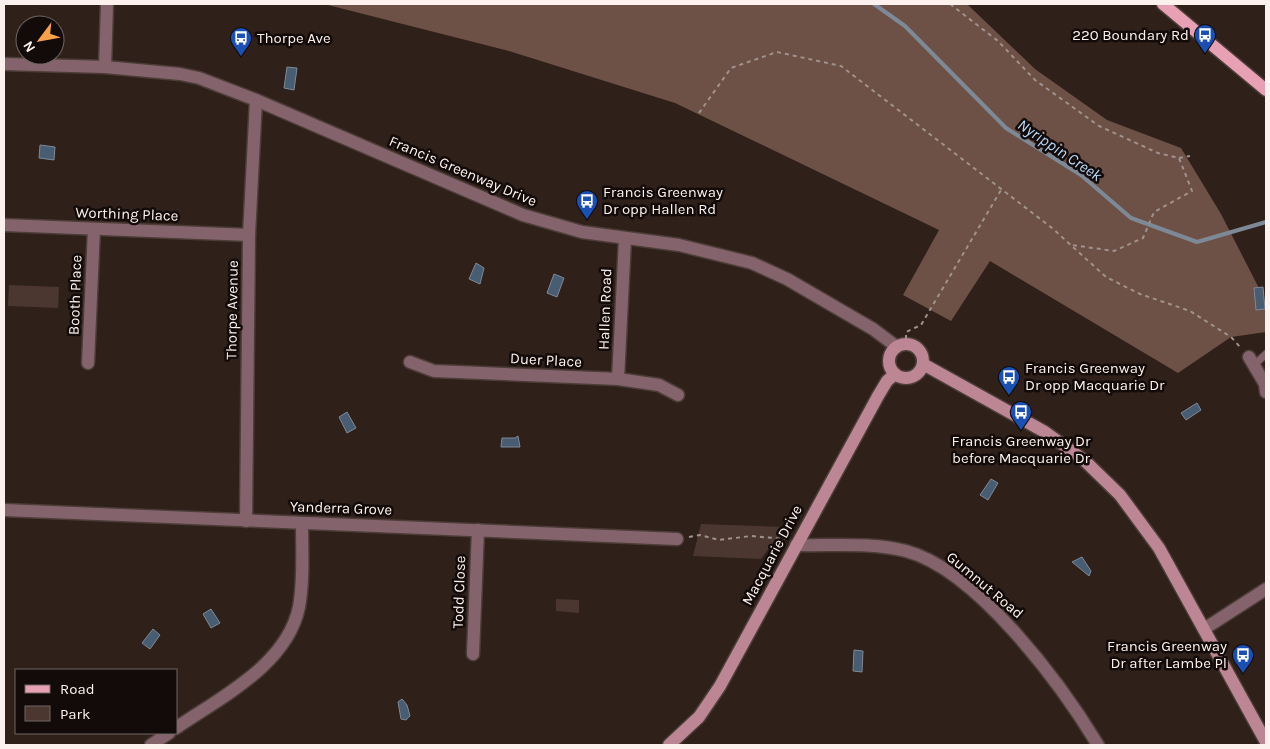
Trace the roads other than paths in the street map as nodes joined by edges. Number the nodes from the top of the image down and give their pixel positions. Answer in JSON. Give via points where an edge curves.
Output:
{"nodes":[{"id":1,"x":107,"y":4,"type":"edge"},
{"id":2,"x":1164,"y":4,"type":"edge"},
{"id":3,"x":4,"y":64,"type":"edge"},
{"id":4,"x":105,"y":67,"type":"junction"},
{"id":5,"x":1266,"y":90,"type":"edge"},
{"id":6,"x":256,"y":100,"type":"junction"},
{"id":7,"x":4,"y":225,"type":"edge"},
{"id":8,"x":94,"y":229,"type":"junction"},
{"id":9,"x":249,"y":235,"type":"junction"},
{"id":10,"x":624,"y":239,"type":"junction"},
{"id":11,"x":897,"y":347,"type":"junction"},
{"id":12,"x":1266,"y":354,"type":"edge"},
{"id":13,"x":1252,"y":361,"type":"joint"},
{"id":14,"x":410,"y":362,"type":"dead end"},
{"id":15,"x":88,"y":363,"type":"dead end"},
{"id":16,"x":923,"y":364,"type":"junction"},
{"id":17,"x":895,"y":374,"type":"junction"},
{"id":18,"x":618,"y":379,"type":"junction"},
{"id":19,"x":1266,"y":392,"type":"edge"},
{"id":20,"x":678,"y":395,"type":"dead end"},
{"id":21,"x":4,"y":510,"type":"edge"},
{"id":22,"x":246,"y":521,"type":"junction"},
{"id":23,"x":302,"y":523,"type":"junction"},
{"id":24,"x":478,"y":530,"type":"junction"},
{"id":25,"x":677,"y":539,"type":"road end"},
{"id":26,"x":797,"y":543,"type":"junction"},
{"id":27,"x":1266,"y":589,"type":"edge"},
{"id":28,"x":1204,"y":628,"type":"junction"},
{"id":29,"x":473,"y":654,"type":"dead end"},
{"id":30,"x":178,"y":727,"type":"edge"},
{"id":31,"x":168,"y":734,"type":"edge"},
{"id":32,"x":1266,"y":742,"type":"edge"},
{"id":33,"x":151,"y":745,"type":"edge"},
{"id":34,"x":669,"y":745,"type":"edge"},
{"id":35,"x":1098,"y":745,"type":"edge"}],
"edges":[{"from":1,"to":4,"type":"street"},
{"from":2,"to":5,"type":"main road"},
{"from":3,"to":4,"type":"street","name":"Francis Greenway Drive"},
{"from":4,"to":6,"type":"street","name":"Francis Greenway Drive","via":[[180,74],[217,84]]},
{"from":6,"to":9,"type":"street","name":"Thorpe Avenue"},
{"from":6,"to":10,"type":"street","name":"Francis Greenway Drive","via":[[524,215],[564,228]]},
{"from":7,"to":8,"type":"street","name":"Worthing Place"},
{"from":8,"to":9,"type":"street","name":"Worthing Place"},
{"from":8,"to":15,"type":"street","name":"Booth Place"},
{"from":9,"to":22,"type":"street","name":"Thorpe Avenue"},
{"from":10,"to":11,"type":"street","name":"Francis Greenway Drive","via":[[679,245],[752,264],[787,279]]},
{"from":10,"to":18,"type":"street","name":"Hallen Road"},
{"from":11,"to":16,"type":"main road","via":[[906,344],[915,347],[922,354]]},
{"from":11,"to":17,"type":"main road","via":[[889,360]]},
{"from":12,"to":13,"type":"lane"},
{"from":13,"to":19,"type":"street"},
{"from":14,"to":18,"type":"street","name":"Duer Place","via":[[434,371]]},
{"from":16,"to":17,"type":"main road","via":[[914,377],[904,379]]},
{"from":16,"to":28,"type":"main road","via":[[1045,432],[1103,477],[1146,528]]},
{"from":17,"to":26,"type":"main road","name":"Macquarie Drive","via":[[878,396]]},
{"from":18,"to":20,"type":"street","name":"Duer Place","via":[[659,385]]},
{"from":21,"to":22,"type":"street","name":"Yanderra Grove"},
{"from":22,"to":23,"type":"street","name":"Yanderra Grove"},
{"from":23,"to":24,"type":"street","name":"Yanderra Grove"},
{"from":23,"to":30,"type":"street","via":[[299,608],[288,638],[267,664]]},
{"from":24,"to":25,"type":"street","name":"Yanderra Grove"},
{"from":24,"to":29,"type":"street","name":"Todd Close"},
{"from":26,"to":34,"type":"main road","name":"Macquarie Drive","via":[[720,686],[699,717]]},
{"from":26,"to":35,"type":"street","name":"Gumnut Road","via":[[887,547],[907,551],[957,578],[1032,650]]},
{"from":27,"to":28,"type":"street"},
{"from":28,"to":32,"type":"main road"},
{"from":31,"to":33,"type":"street"}]}
